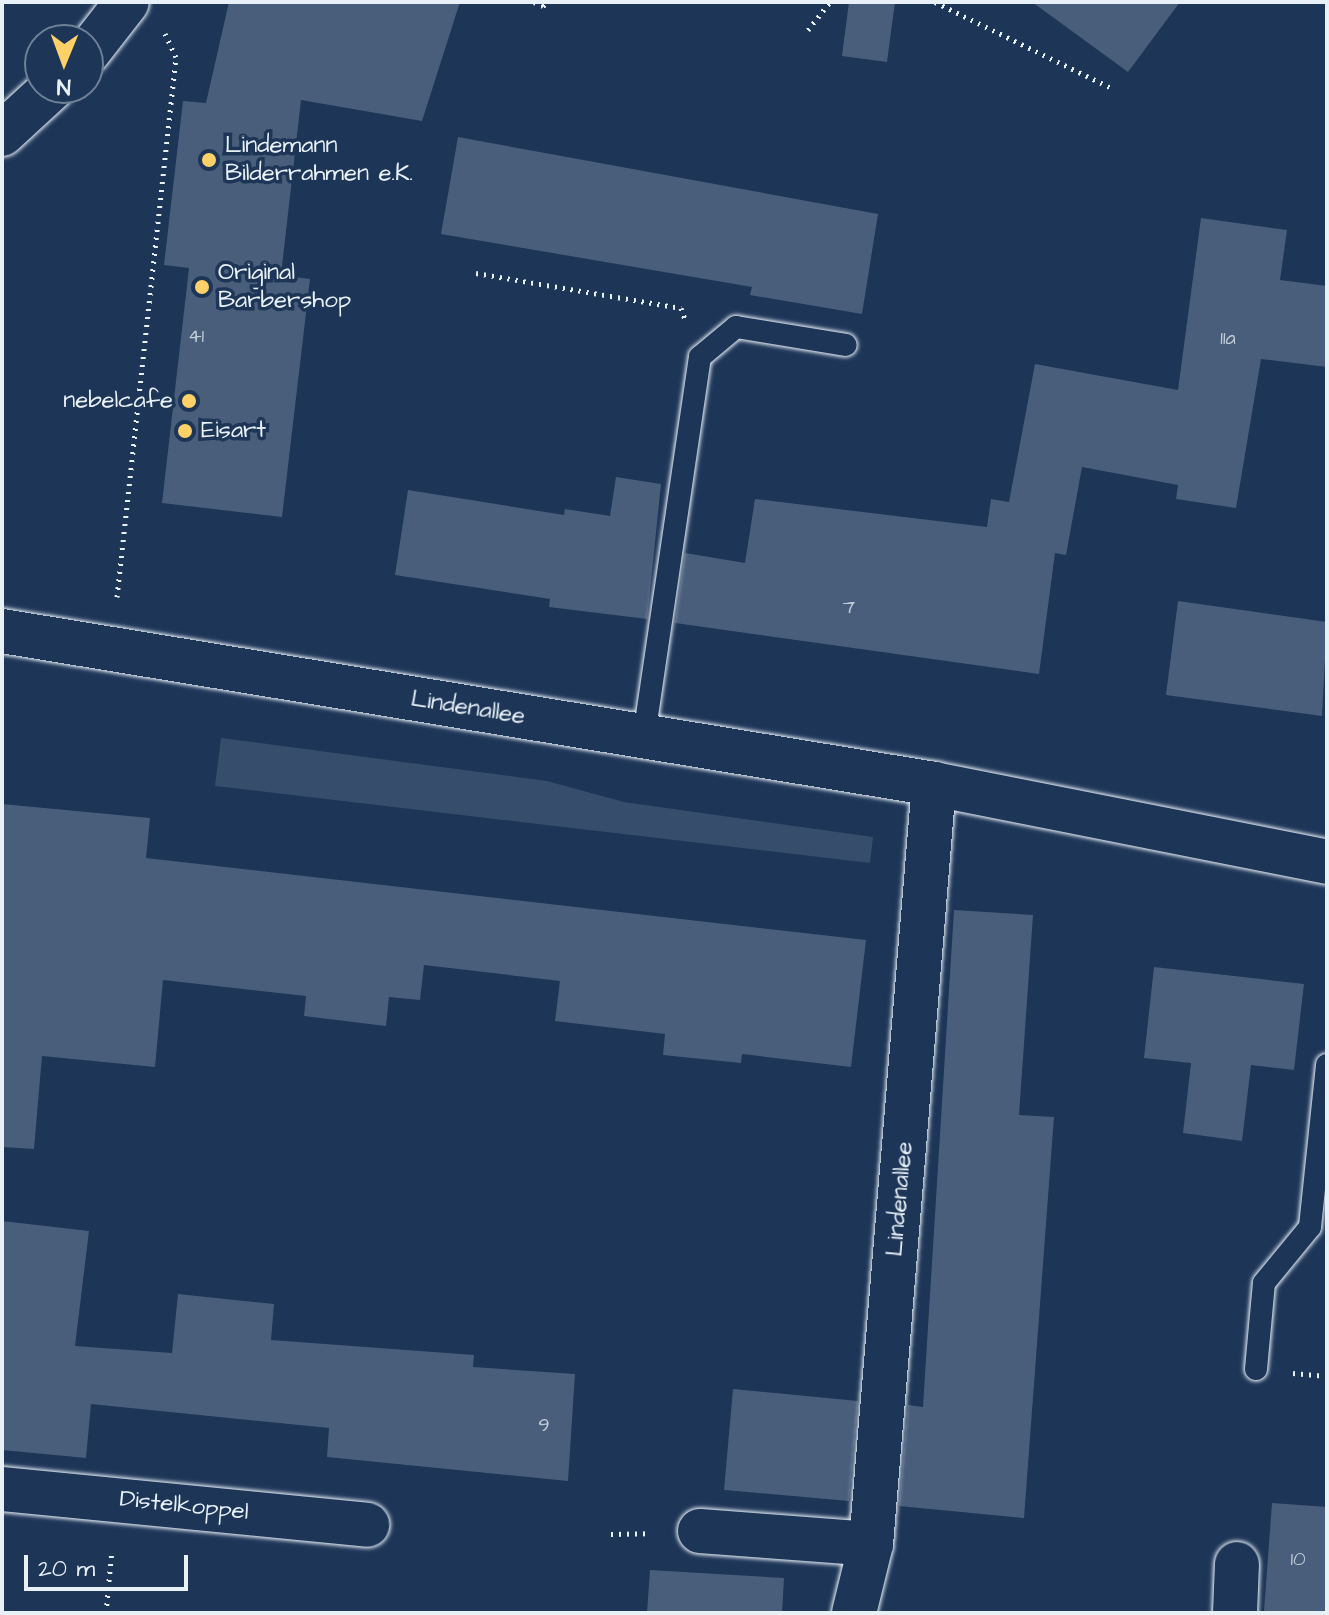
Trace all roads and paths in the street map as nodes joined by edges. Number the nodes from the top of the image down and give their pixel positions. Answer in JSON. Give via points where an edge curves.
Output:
{"nodes":[{"id":1,"x":127,"y":2,"type":"edge"},
{"id":2,"x":534,"y":2,"type":"edge"},
{"id":3,"x":548,"y":2,"type":"edge"},
{"id":4,"x":830,"y":2,"type":"edge"},
{"id":5,"x":935,"y":2,"type":"edge"},
{"id":6,"x":808,"y":30,"type":"dead end"},
{"id":7,"x":104,"y":31,"type":"edge"},
{"id":8,"x":165,"y":33,"type":"dead end"},
{"id":9,"x":1113,"y":89,"type":"dead end"},
{"id":10,"x":35,"y":104,"type":"edge"},
{"id":11,"x":2,"y":134,"type":"edge"},
{"id":12,"x":476,"y":273,"type":"dead end"},
{"id":13,"x":846,"y":345,"type":"dead end"},
{"id":14,"x":700,"y":357,"type":"junction"},
{"id":15,"x":117,"y":597,"type":"dead end"},
{"id":16,"x":2,"y":631,"type":"edge"},
{"id":17,"x":644,"y":736,"type":"junction"},
{"id":18,"x":934,"y":784,"type":"junction"},
{"id":19,"x":1327,"y":862,"type":"edge"},
{"id":20,"x":1327,"y":1065,"type":"edge"},
{"id":21,"x":1256,"y":1369,"type":"dead end"},
{"id":22,"x":2,"y":1489,"type":"edge"},
{"id":23,"x":116,"y":1499,"type":"junction"},
{"id":24,"x":367,"y":1525,"type":"dead end"},
{"id":25,"x":700,"y":1531,"type":"dead end"},
{"id":26,"x":871,"y":1544,"type":"junction"},
{"id":27,"x":1237,"y":1564,"type":"dead end"},
{"id":28,"x":106,"y":1613,"type":"edge"},
{"id":29,"x":854,"y":1613,"type":"edge"},
{"id":30,"x":1235,"y":1613,"type":"edge"}],
"edges":[{"from":1,"to":7,"type":"street"},
{"from":2,"to":3,"type":"path"},
{"from":4,"to":6,"type":"path"},
{"from":5,"to":9,"type":"path"},
{"from":8,"to":15,"type":"path","via":[[176,57]]},
{"from":10,"to":11,"type":"street"},
{"from":12,"to":14,"type":"path","via":[[681,308]]},
{"from":13,"to":14,"type":"lane","via":[[736,327]]},
{"from":14,"to":17,"type":"lane"},
{"from":16,"to":17,"type":"street","name":"Lindenallee"},
{"from":17,"to":18,"type":"street","name":"Lindenallee"},
{"from":18,"to":19,"type":"street","name":"Lindenallee"},
{"from":18,"to":26,"type":"street","name":"Lindenallee"},
{"from":20,"to":21,"type":"lane","via":[[1310,1227],[1264,1283]]},
{"from":22,"to":23,"type":"street","name":"Distelkoppel"},
{"from":23,"to":24,"type":"street","name":"Distelkoppel"},
{"from":23,"to":28,"type":"path"},
{"from":25,"to":26,"type":"street"},
{"from":26,"to":29,"type":"street","name":"Lindenallee"},
{"from":27,"to":30,"type":"street"}]}
